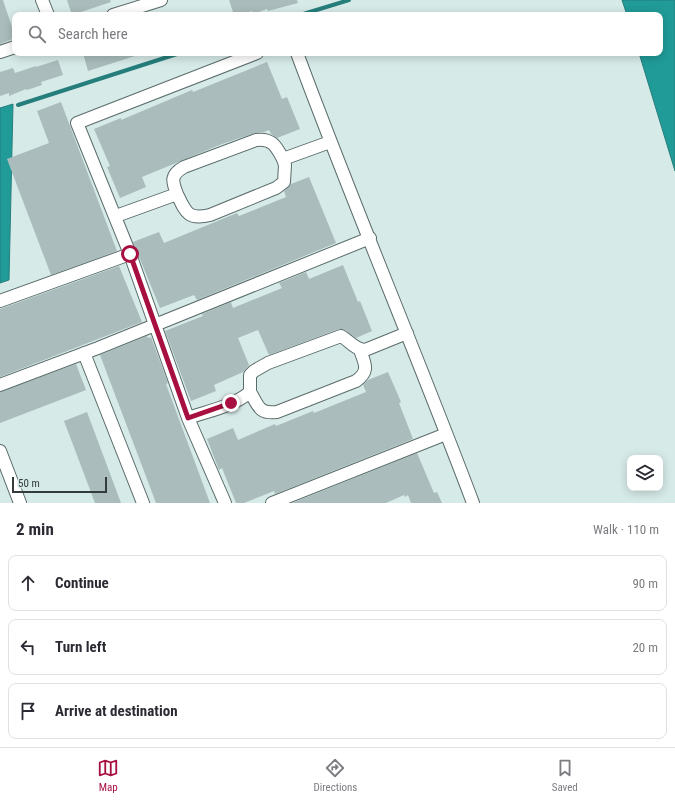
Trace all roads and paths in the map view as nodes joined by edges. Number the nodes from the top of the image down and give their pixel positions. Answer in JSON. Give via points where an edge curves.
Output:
{"nodes":[{"id":1,"x":42,"y":0,"type":"edge"},
{"id":2,"x":161,"y":0,"type":"edge"},
{"id":3,"x":47,"y":12,"type":"edge"},
{"id":4,"x":123,"y":12,"type":"edge"},
{"id":5,"x":12,"y":48,"type":"edge"},
{"id":6,"x":0,"y":52,"type":"edge"},
{"id":7,"x":249,"y":56,"type":"edge"},
{"id":8,"x":298,"y":56,"type":"edge"},
{"id":9,"x":330,"y":142,"type":"junction"},
{"id":10,"x":283,"y":159,"type":"junction"},
{"id":11,"x":177,"y":194,"type":"junction"},
{"id":12,"x":116,"y":216,"type":"junction"},
{"id":13,"x":370,"y":238,"type":"junction"},
{"id":14,"x":130,"y":254,"type":"junction"},
{"id":15,"x":0,"y":301,"type":"edge"},
{"id":16,"x":155,"y":324,"type":"junction"},
{"id":17,"x":406,"y":333,"type":"junction"},
{"id":18,"x":360,"y":350,"type":"junction"},
{"id":19,"x":84,"y":353,"type":"junction"},
{"id":20,"x":0,"y":385,"type":"edge"},
{"id":21,"x":250,"y":392,"type":"junction"},
{"id":22,"x":188,"y":418,"type":"junction"},
{"id":23,"x":446,"y":434,"type":"junction"},
{"id":24,"x":0,"y":451,"type":"edge"},
{"id":25,"x":20,"y":503,"type":"edge"},
{"id":26,"x":143,"y":503,"type":"edge"},
{"id":27,"x":225,"y":503,"type":"edge"},
{"id":28,"x":272,"y":503,"type":"edge"},
{"id":29,"x":472,"y":503,"type":"edge"}],
"edges":[{"from":1,"to":3,"type":"street"},
{"from":2,"to":4,"type":"street"},
{"from":5,"to":6,"type":"street"},
{"from":7,"to":12,"type":"street","via":[[78,123]]},
{"from":8,"to":9,"type":"street"},
{"from":9,"to":10,"type":"street"},
{"from":9,"to":13,"type":"street"},
{"from":10,"to":11,"type":"street","via":[[272,142],[265,139],[256,140],[176,172],[173,177]]},
{"from":10,"to":11,"type":"street","via":[[284,182],[276,188],[210,215],[198,218],[189,214]]},
{"from":11,"to":12,"type":"street"},
{"from":12,"to":14,"type":"street"},
{"from":13,"to":16,"type":"street"},
{"from":13,"to":17,"type":"street"},
{"from":14,"to":15,"type":"street"},
{"from":14,"to":16,"type":"street"},
{"from":16,"to":19,"type":"street"},
{"from":16,"to":22,"type":"street"},
{"from":17,"to":18,"type":"street","via":[[377,346]]},
{"from":17,"to":23,"type":"street"},
{"from":18,"to":21,"type":"street","via":[[341,336],[268,363],[250,375]]},
{"from":18,"to":21,"type":"street","via":[[366,365],[363,376],[277,412],[267,413],[260,409]]},
{"from":19,"to":20,"type":"street"},
{"from":19,"to":26,"type":"street"},
{"from":21,"to":22,"type":"street","via":[[231,403]]},
{"from":22,"to":27,"type":"street"},
{"from":23,"to":28,"type":"street"},
{"from":23,"to":29,"type":"street"},
{"from":24,"to":25,"type":"street"}]}
